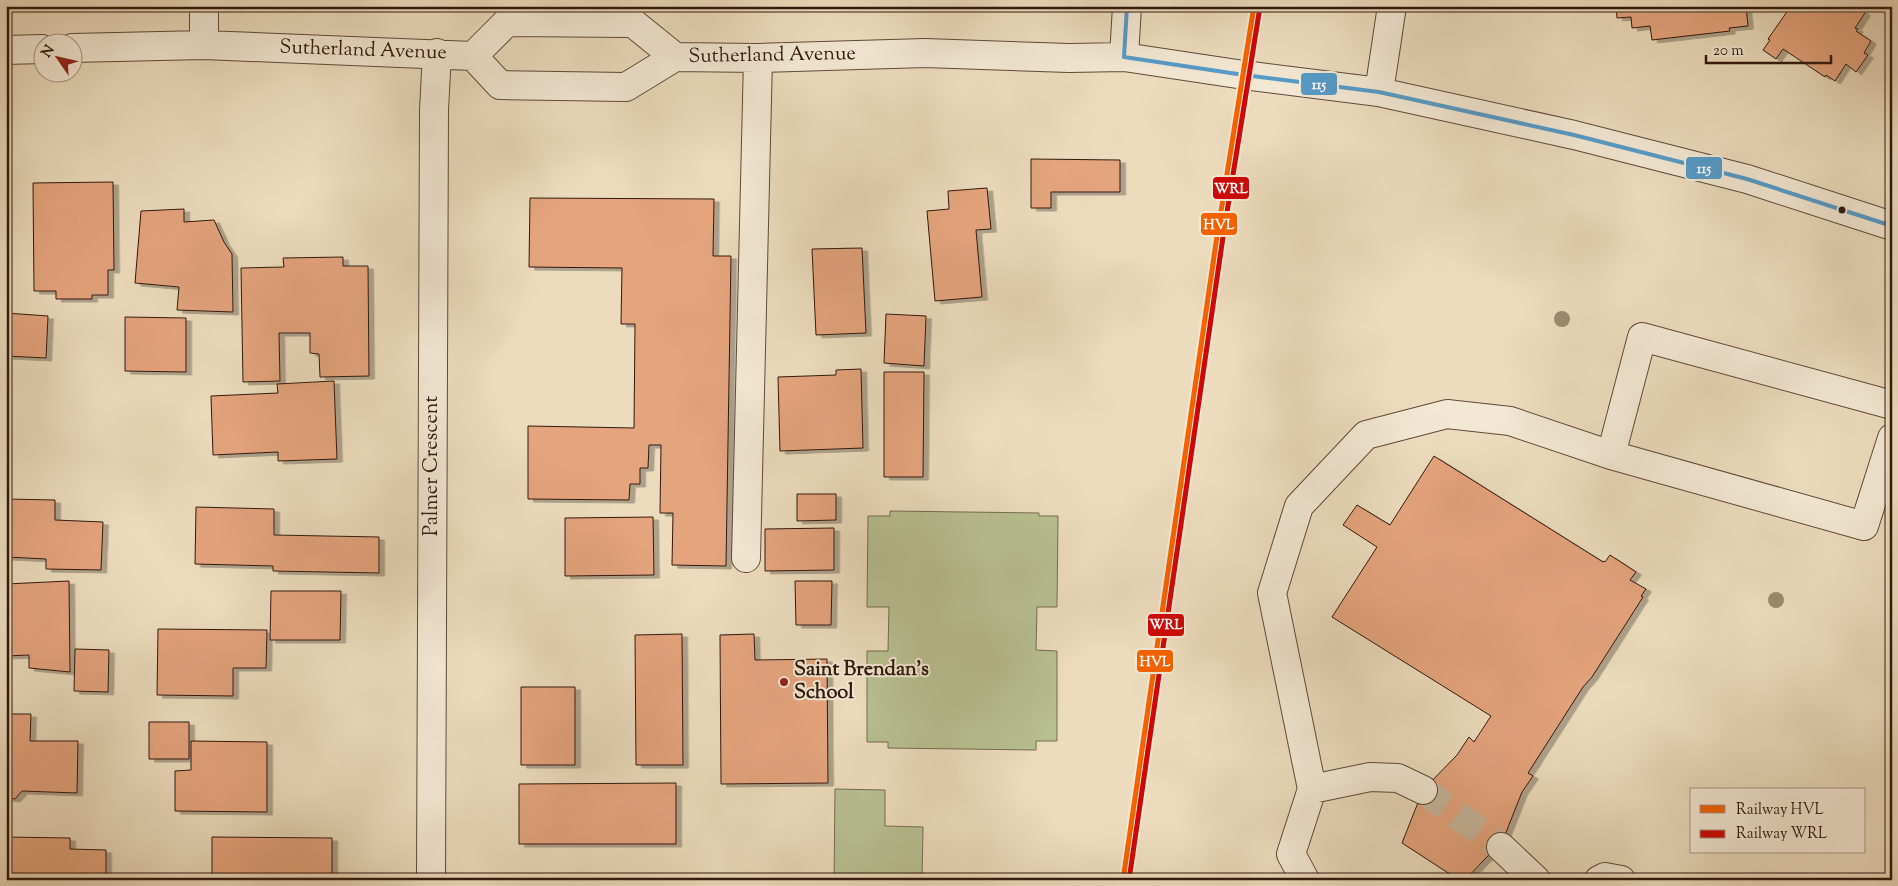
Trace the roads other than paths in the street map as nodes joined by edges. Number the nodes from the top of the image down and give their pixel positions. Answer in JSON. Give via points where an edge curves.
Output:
{"nodes":[{"id":1,"x":204,"y":6,"type":"edge"},
{"id":2,"x":1127,"y":6,"type":"edge"},
{"id":3,"x":1392,"y":6,"type":"edge"},
{"id":4,"x":204,"y":46,"type":"junction"},
{"id":5,"x":82,"y":48,"type":"edge"},
{"id":6,"x":32,"y":49,"type":"edge"},
{"id":7,"x":6,"y":50,"type":"edge"},
{"id":8,"x":437,"y":53,"type":"junction"},
{"id":9,"x":473,"y":56,"type":"junction"},
{"id":10,"x":675,"y":57,"type":"junction"},
{"id":11,"x":1124,"y":57,"type":"junction"},
{"id":12,"x":758,"y":58,"type":"junction"},
{"id":13,"x":1379,"y":92,"type":"junction"},
{"id":14,"x":1892,"y":226,"type":"edge"},
{"id":15,"x":1892,"y":405,"type":"edge"},
{"id":16,"x":1892,"y":438,"type":"edge"},
{"id":17,"x":1611,"y":454,"type":"junction"},
{"id":18,"x":746,"y":558,"type":"dead end"},
{"id":19,"x":1312,"y":789,"type":"junction"},
{"id":20,"x":1423,"y":790,"type":"tunnel mouth"},
{"id":21,"x":1501,"y":846,"type":"tunnel mouth"},
{"id":22,"x":431,"y":880,"type":"edge"},
{"id":23,"x":1305,"y":880,"type":"edge"},
{"id":24,"x":1536,"y":880,"type":"edge"},
{"id":25,"x":1599,"y":880,"type":"edge"},
{"id":26,"x":1621,"y":880,"type":"edge"}],
"edges":[{"from":1,"to":4,"type":"street"},
{"from":2,"to":11,"type":"street"},
{"from":3,"to":13,"type":"street"},
{"from":4,"to":5,"type":"street","name":"Sutherland Avenue"},
{"from":4,"to":8,"type":"street","name":"Sutherland Avenue"},
{"from":6,"to":7,"type":"street"},
{"from":8,"to":9,"type":"street","name":"Sutherland Avenue"},
{"from":8,"to":22,"type":"street","name":"Palmer Crescent","via":[[434,110]]},
{"from":9,"to":10,"type":"street","via":[[500,85],[626,87]]},
{"from":9,"to":10,"type":"street","name":"Sutherland Avenue","via":[[507,22],[526,22],[634,23]]},
{"from":10,"to":12,"type":"street","name":"Sutherland Avenue"},
{"from":11,"to":12,"type":"street","name":"Sutherland Avenue","via":[[925,53]]},
{"from":11,"to":13,"type":"street","name":"Sutherland Avenue"},
{"from":12,"to":18,"type":"street"},
{"from":13,"to":14,"type":"street","name":"Sutherland Avenue","via":[[1574,135],[1747,179]]},
{"from":15,"to":17,"type":"street","via":[[1642,337]]},
{"from":16,"to":17,"type":"street","via":[[1864,526]]},
{"from":17,"to":19,"type":"street","via":[[1510,421],[1446,414],[1366,435],[1299,506],[1272,593]]},
{"from":19,"to":20,"type":"street","via":[[1370,777],[1398,778]]},
{"from":19,"to":23,"type":"street","via":[[1291,854]]},
{"from":21,"to":24,"type":"street"},
{"from":25,"to":26,"type":"street","via":[[1605,877]]}]}
